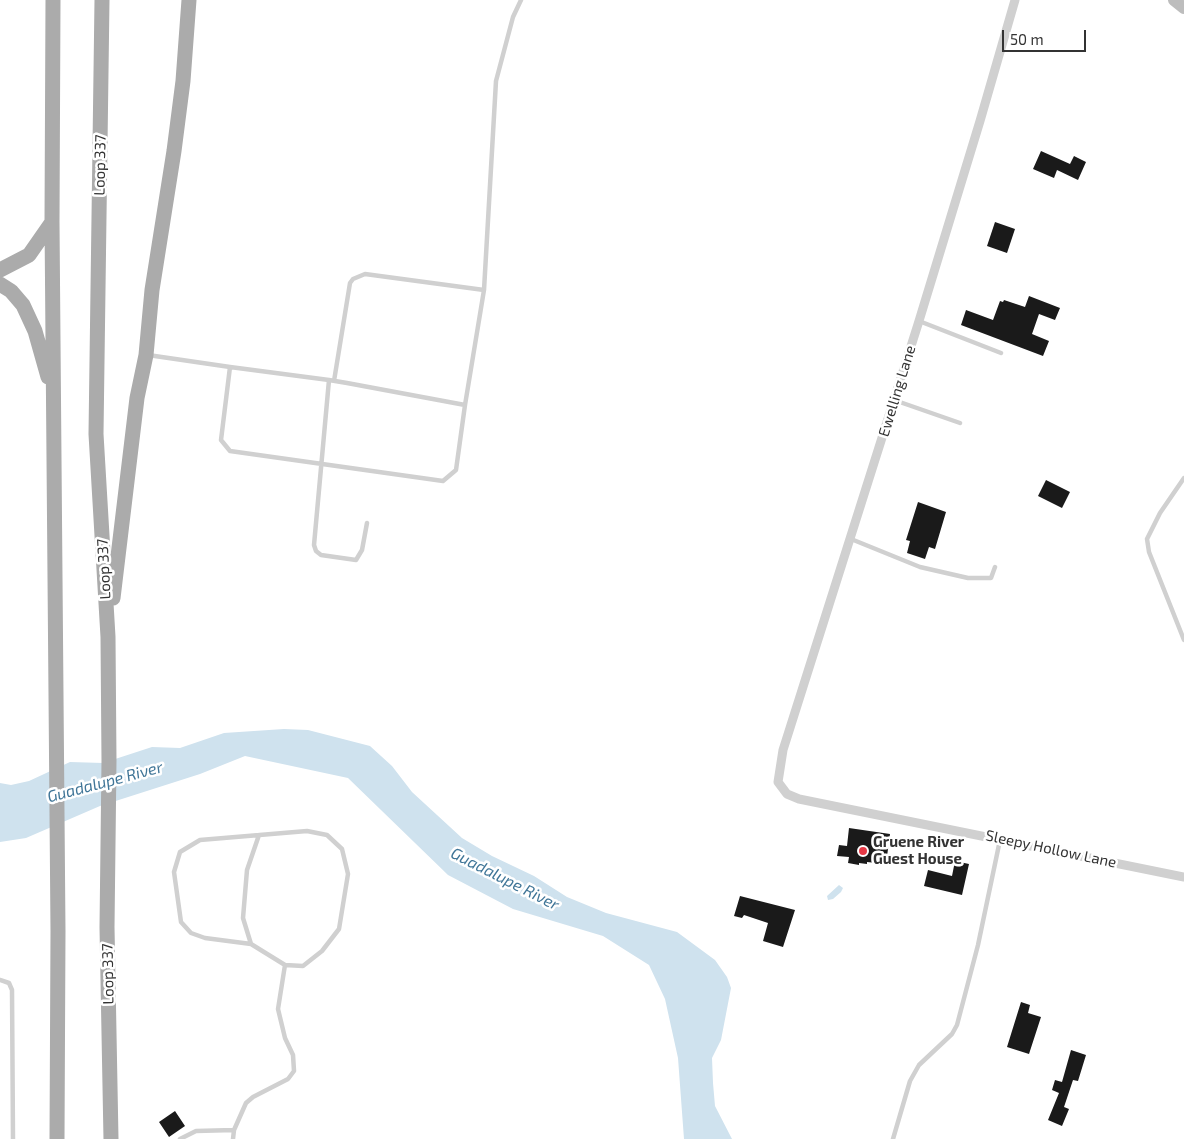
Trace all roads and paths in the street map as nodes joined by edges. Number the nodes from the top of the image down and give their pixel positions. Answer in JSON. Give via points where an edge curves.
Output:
{"nodes":[{"id":1,"x":53,"y":0,"type":"edge"},
{"id":2,"x":102,"y":0,"type":"edge"},
{"id":3,"x":189,"y":0,"type":"edge"},
{"id":4,"x":520,"y":0,"type":"edge"},
{"id":5,"x":1015,"y":0,"type":"edge"},
{"id":6,"x":1174,"y":0,"type":"edge"},
{"id":7,"x":1184,"y":8,"type":"edge"},
{"id":8,"x":52,"y":222,"type":"junction"},
{"id":9,"x":0,"y":270,"type":"edge"},
{"id":10,"x":0,"y":284,"type":"edge"},
{"id":11,"x":484,"y":290,"type":"junction"},
{"id":12,"x":919,"y":321,"type":"junction"},
{"id":13,"x":1001,"y":353,"type":"dead end"},
{"id":14,"x":146,"y":355,"type":"junction"},
{"id":15,"x":230,"y":367,"type":"junction"},
{"id":16,"x":332,"y":381,"type":"junction"},
{"id":17,"x":54,"y":396,"type":"junction"},
{"id":18,"x":894,"y":400,"type":"junction"},
{"id":19,"x":465,"y":404,"type":"junction"},
{"id":20,"x":960,"y":423,"type":"dead end"},
{"id":21,"x":321,"y":464,"type":"junction"},
{"id":22,"x":1184,"y":478,"type":"edge"},
{"id":23,"x":367,"y":523,"type":"dead end"},
{"id":24,"x":851,"y":539,"type":"junction"},
{"id":25,"x":995,"y":567,"type":"dead end"},
{"id":26,"x":108,"y":637,"type":"junction"},
{"id":27,"x":1184,"y":640,"type":"edge"},
{"id":28,"x":778,"y":782,"type":"joint"},
{"id":29,"x":259,"y":835,"type":"junction"},
{"id":30,"x":1000,"y":838,"type":"junction"},
{"id":31,"x":1184,"y":877,"type":"edge"},
{"id":32,"x":250,"y":944,"type":"junction"},
{"id":33,"x":285,"y":965,"type":"junction"},
{"id":34,"x":0,"y":980,"type":"edge"},
{"id":35,"x":58,"y":1037,"type":"junction"},
{"id":36,"x":234,"y":1130,"type":"junction"},
{"id":37,"x":13,"y":1139,"type":"edge"},
{"id":38,"x":50,"y":1139,"type":"edge"},
{"id":39,"x":57,"y":1139,"type":"edge"},
{"id":40,"x":110,"y":1139,"type":"edge"},
{"id":41,"x":180,"y":1139,"type":"edge"},
{"id":42,"x":233,"y":1139,"type":"edge"},
{"id":43,"x":893,"y":1139,"type":"edge"}],
"edges":[{"from":1,"to":8,"type":"main road"},
{"from":2,"to":26,"type":"main road","name":"Loop 337","via":[[96,434]]},
{"from":3,"to":14,"type":"main road","via":[[183,81],[152,290]]},
{"from":4,"to":11,"type":"lane","via":[[496,80]]},
{"from":5,"to":12,"type":"street","name":"Ewelling Lane"},
{"from":6,"to":7,"type":"street"},
{"from":8,"to":9,"type":"main road","via":[[29,255]]},
{"from":8,"to":17,"type":"main road"},
{"from":10,"to":17,"type":"main road","via":[[23,305],[35,331]]},
{"from":11,"to":16,"type":"lane","via":[[365,274],[353,278]]},
{"from":11,"to":19,"type":"lane"},
{"from":12,"to":13,"type":"lane"},
{"from":12,"to":18,"type":"street","name":"Ewelling Lane"},
{"from":14,"to":15,"type":"lane"},
{"from":14,"to":26,"type":"main road","via":[[137,398]]},
{"from":15,"to":16,"type":"lane"},
{"from":15,"to":21,"type":"lane","via":[[221,440],[226,448],[235,453]]},
{"from":16,"to":19,"type":"lane"},
{"from":16,"to":21,"type":"lane"},
{"from":17,"to":35,"type":"main road"},
{"from":18,"to":20,"type":"lane"},
{"from":18,"to":24,"type":"street","name":"Ewelling Lane"},
{"from":19,"to":21,"type":"lane","via":[[456,470],[448,479],[443,481]]},
{"from":21,"to":23,"type":"lane","via":[[316,551],[320,555],[356,560],[362,550]]},
{"from":22,"to":27,"type":"lane","via":[[1146,539]]},
{"from":24,"to":25,"type":"lane","via":[[920,567],[968,578],[991,578]]},
{"from":24,"to":28,"type":"street","name":"Ewelling Lane","via":[[783,750]]},
{"from":26,"to":40,"type":"main road","name":"Loop 337"},
{"from":28,"to":30,"type":"street","name":"Sleepy Hollow Lane","via":[[787,794],[799,798]]},
{"from":29,"to":32,"type":"lane","via":[[248,870],[245,899],[244,918]]},
{"from":29,"to":32,"type":"lane","via":[[200,840],[180,852],[174,872],[181,922],[190,933]]},
{"from":29,"to":33,"type":"lane","via":[[307,831],[327,835],[342,849],[348,874],[339,929],[322,952],[303,966]]},
{"from":30,"to":31,"type":"street","name":"Sleepy Hollow Lane"},
{"from":30,"to":43,"type":"lane","via":[[958,1025],[920,1065],[910,1081]]},
{"from":32,"to":33,"type":"lane"},
{"from":33,"to":36,"type":"lane","via":[[278,1009],[293,1055],[294,1070],[288,1078],[246,1103]]},
{"from":34,"to":37,"type":"lane","via":[[9,983],[12,990]]},
{"from":35,"to":38,"type":"main road","via":[[50,1049]]},
{"from":35,"to":39,"type":"main road"},
{"from":36,"to":41,"type":"lane","via":[[196,1131]]},
{"from":36,"to":42,"type":"lane"}]}
